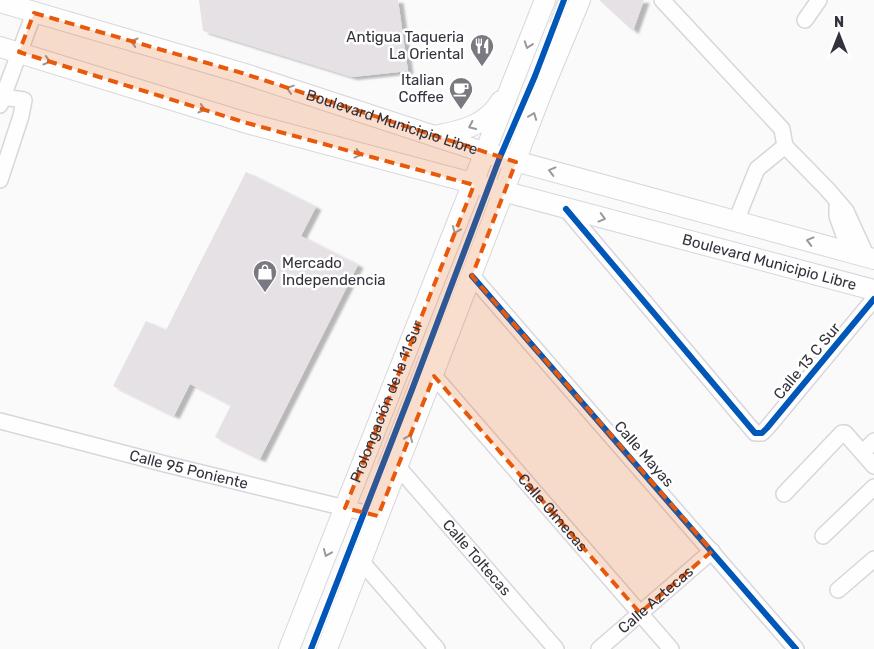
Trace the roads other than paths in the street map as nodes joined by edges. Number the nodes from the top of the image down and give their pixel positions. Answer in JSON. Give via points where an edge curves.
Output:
{"nodes":[{"id":1,"x":545,"y":0,"type":"edge"},
{"id":2,"x":580,"y":0,"type":"edge"},
{"id":3,"x":662,"y":0,"type":"edge"},
{"id":4,"x":819,"y":0,"type":"edge"},
{"id":5,"x":0,"y":2,"type":"edge"},
{"id":6,"x":34,"y":13,"type":"junction"},
{"id":7,"x":805,"y":20,"type":"dead end"},
{"id":8,"x":10,"y":49,"type":"edge"},
{"id":9,"x":516,"y":78,"type":"junction"},
{"id":10,"x":1,"y":101,"type":"edge"},
{"id":11,"x":433,"y":136,"type":"junction"},
{"id":12,"x":785,"y":146,"type":"junction"},
{"id":13,"x":486,"y":153,"type":"junction"},
{"id":14,"x":516,"y":162,"type":"junction"},
{"id":15,"x":0,"y":180,"type":"edge"},
{"id":16,"x":474,"y":185,"type":"junction"},
{"id":17,"x":504,"y":192,"type":"junction"},
{"id":18,"x":566,"y":208,"type":"junction"},
{"id":19,"x":736,"y":221,"type":"junction"},
{"id":20,"x":864,"y":256,"type":"edge"},
{"id":21,"x":472,"y":276,"type":"junction"},
{"id":22,"x":874,"y":290,"type":"edge"},
{"id":23,"x":874,"y":299,"type":"edge"},
{"id":24,"x":434,"y":376,"type":"junction"},
{"id":25,"x":0,"y":421,"type":"edge"},
{"id":26,"x":874,"y":441,"type":"edge"},
{"id":27,"x":863,"y":452,"type":"junction"},
{"id":28,"x":874,"y":466,"type":"edge"},
{"id":29,"x":398,"y":467,"type":"junction"},
{"id":30,"x":874,"y":487,"type":"edge"},
{"id":31,"x":784,"y":494,"type":"dead end"},
{"id":32,"x":346,"y":508,"type":"junction"},
{"id":33,"x":378,"y":516,"type":"junction"},
{"id":34,"x":823,"y":536,"type":"dead end"},
{"id":35,"x":712,"y":551,"type":"junction"},
{"id":36,"x":874,"y":559,"type":"edge"},
{"id":37,"x":361,"y":561,"type":"junction"},
{"id":38,"x":838,"y":590,"type":"dead end"},
{"id":39,"x":640,"y":614,"type":"junction"},
{"id":40,"x":289,"y":649,"type":"edge"},
{"id":41,"x":327,"y":649,"type":"edge"},
{"id":42,"x":438,"y":649,"type":"edge"},
{"id":43,"x":556,"y":649,"type":"edge"},
{"id":44,"x":599,"y":649,"type":"edge"},
{"id":45,"x":671,"y":649,"type":"edge"},
{"id":46,"x":796,"y":649,"type":"edge"}],
"edges":[{"from":1,"to":9,"type":"main road","one_way":true},
{"from":14,"to":2,"type":"main road","one_way":true},
{"from":3,"to":12,"type":"street","via":[[782,128]]},
{"from":4,"to":7,"type":"street"},
{"from":5,"to":6,"type":"main road","name":"Boulevard Municipio Libre"},
{"from":6,"to":8,"type":"street"},
{"from":11,"to":6,"type":"main road","name":"Boulevard Municipio Libre","one_way":true,"via":[[242,73]]},
{"from":8,"to":10,"type":"street"},
{"from":8,"to":16,"type":"main road","name":"Boulevard Municipio Libre","one_way":true,"via":[[246,123]]},
{"from":9,"to":11,"type":"main road","one_way":true,"via":[[488,118],[460,131]]},
{"from":9,"to":13,"type":"main road","name":"Prolongación de la 11 Sur"},
{"from":10,"to":15,"type":"street","via":[[24,100]]},
{"from":11,"to":13,"type":"main road","name":"Boulevard Municipio Libre"},
{"from":12,"to":19,"type":"street","via":[[757,169]]},
{"from":12,"to":20,"type":"street","via":[[846,211]]},
{"from":13,"to":14,"type":"main road","name":"Boulevard Municipio Libre"},
{"from":13,"to":16,"type":"main road","name":"Prolongación de la 11 Sur"},
{"from":14,"to":17,"type":"main road"},
{"from":19,"to":14,"type":"main road","name":"Boulevard Municipio Libre","one_way":true},
{"from":16,"to":17,"type":"main road","name":"Boulevard Municipio Libre"},
{"from":16,"to":32,"type":"main road","name":"Prolongación de la 11 Sur","one_way":true},
{"from":17,"to":18,"type":"main road","name":"Boulevard Municipio Libre"},
{"from":17,"to":21,"type":"main road"},
{"from":18,"to":22,"type":"main road","name":"Boulevard Municipio Libre","one_way":true},
{"from":18,"to":23,"type":"street","name":"Calle 13 C Sur","via":[[755,433],[762,433],[767,428]]},
{"from":20,"to":19,"type":"main road","name":"Boulevard Municipio Libre","one_way":true},
{"from":21,"to":24,"type":"main road"},
{"from":21,"to":35,"type":"street","name":"Calle Mayas"},
{"from":29,"to":24,"type":"main road","one_way":true},
{"from":24,"to":39,"type":"street","name":"Calle Olmecas"},
{"from":25,"to":32,"type":"street","name":"Calle 95 Poniente"},
{"from":26,"to":27,"type":"street"},
{"from":27,"to":28,"type":"street"},
{"from":27,"to":31,"type":"street","via":[[845,433],[839,434]]},
{"from":29,"to":33,"type":"main road"},
{"from":29,"to":43,"type":"street","name":"Calle Toltecas"},
{"from":30,"to":34,"type":"street"},
{"from":32,"to":33,"type":"street","name":"Calle 95 Poniente"},
{"from":32,"to":40,"type":"main road","name":"Prolongación de la 11 Sur","one_way":true},
{"from":33,"to":37,"type":"main road"},
{"from":35,"to":39,"type":"street","name":"Calle Aztecas"},
{"from":35,"to":46,"type":"street","name":"Calle Mayas"},
{"from":36,"to":38,"type":"street"},
{"from":37,"to":41,"type":"main road"},
{"from":37,"to":42,"type":"street"},
{"from":39,"to":44,"type":"street","name":"Calle Aztecas"},
{"from":39,"to":45,"type":"street","name":"Calle Olmecas"}]}
